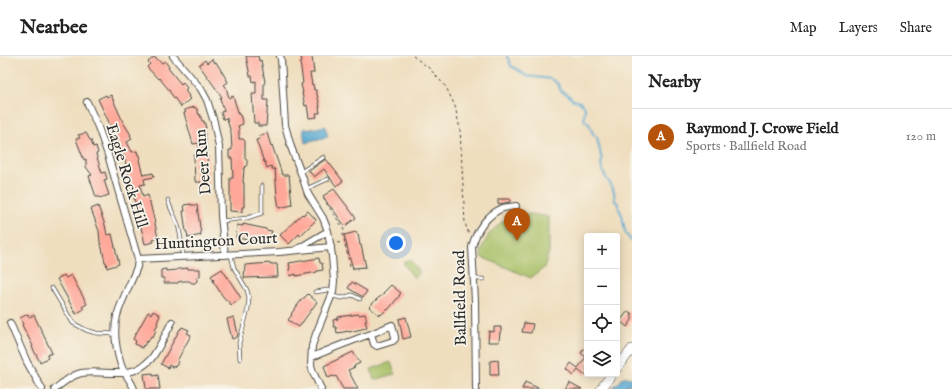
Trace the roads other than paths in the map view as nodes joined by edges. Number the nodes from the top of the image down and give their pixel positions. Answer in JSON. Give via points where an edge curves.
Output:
{"nodes":[{"id":1,"x":280,"y":56,"type":"edge"},
{"id":2,"x":175,"y":57,"type":"edge"},
{"id":3,"x":87,"y":102,"type":"dead end"},
{"id":4,"x":324,"y":157,"type":"dead end"},
{"id":5,"x":300,"y":172,"type":"junction"},
{"id":6,"x":328,"y":179,"type":"dead end"},
{"id":7,"x":262,"y":184,"type":"dead end"},
{"id":8,"x":306,"y":189,"type":"junction"},
{"id":9,"x":168,"y":200,"type":"dead end"},
{"id":10,"x":516,"y":206,"type":"dead end"},
{"id":11,"x":222,"y":221,"type":"junction"},
{"id":12,"x":328,"y":231,"type":"junction"},
{"id":13,"x":331,"y":247,"type":"junction"},
{"id":14,"x":295,"y":251,"type":"junction"},
{"id":15,"x":228,"y":255,"type":"junction"},
{"id":16,"x":183,"y":257,"type":"junction"},
{"id":17,"x":138,"y":259,"type":"junction"},
{"id":18,"x":474,"y":280,"type":"junction"},
{"id":19,"x":483,"y":280,"type":"dead end"},
{"id":20,"x":52,"y":288,"type":"dead end"},
{"id":21,"x":315,"y":292,"type":"dead end"},
{"id":22,"x":332,"y":294,"type":"junction"},
{"id":23,"x":360,"y":299,"type":"dead end"},
{"id":24,"x":172,"y":322,"type":"dead end"},
{"id":25,"x":10,"y":323,"type":"dead end"},
{"id":26,"x":115,"y":334,"type":"junction"},
{"id":27,"x":371,"y":334,"type":"dead end"},
{"id":28,"x":632,"y":349,"type":"edge"},
{"id":29,"x":312,"y":357,"type":"junction"},
{"id":30,"x":240,"y":359,"type":"dead end"},
{"id":31,"x":620,"y":364,"type":"edge"},
{"id":32,"x":124,"y":373,"type":"junction"},
{"id":33,"x":610,"y":377,"type":"edge"},
{"id":34,"x":42,"y":389,"type":"edge"},
{"id":35,"x":55,"y":389,"type":"edge"},
{"id":36,"x":134,"y":389,"type":"edge"},
{"id":37,"x":321,"y":389,"type":"edge"},
{"id":38,"x":476,"y":389,"type":"edge"},
{"id":39,"x":601,"y":389,"type":"edge"}],
"edges":[{"from":1,"to":5,"type":"street","via":[[285,125]]},
{"from":2,"to":11,"type":"street","name":"Deer Run","via":[[201,89],[214,122],[219,147]]},
{"from":3,"to":17,"type":"street","name":"Eagle Rock Hill","via":[[108,155]]},
{"from":4,"to":5,"type":"lane"},
{"from":5,"to":8,"type":"street"},
{"from":6,"to":8,"type":"lane"},
{"from":7,"to":11,"type":"lane","via":[[262,213]]},
{"from":8,"to":12,"type":"street"},
{"from":9,"to":16,"type":"lane","via":[[177,223]]},
{"from":10,"to":18,"type":"street","name":"Ballfield Road","via":[[496,212],[479,228],[472,247]]},
{"from":11,"to":15,"type":"street","name":"Deer Run"},
{"from":12,"to":13,"type":"street"},
{"from":12,"to":14,"type":"street","name":"Huntington Court"},
{"from":13,"to":14,"type":"street","name":"Huntington Court"},
{"from":13,"to":22,"type":"street","via":[[334,266]]},
{"from":14,"to":15,"type":"street","name":"Huntington Court"},
{"from":15,"to":16,"type":"street","name":"Huntington Court"},
{"from":15,"to":30,"type":"lane","via":[[249,298],[239,343]]},
{"from":16,"to":17,"type":"street","name":"Huntington Court"},
{"from":17,"to":26,"type":"street","via":[[117,316]]},
{"from":18,"to":19,"type":"lane"},
{"from":18,"to":38,"type":"street","name":"Ballfield Road"},
{"from":20,"to":26,"type":"lane","via":[[73,323],[96,333]]},
{"from":21,"to":22,"type":"lane","via":[[328,290]]},
{"from":22,"to":23,"type":"lane","via":[[342,298],[352,295]]},
{"from":22,"to":29,"type":"street","via":[[314,340]]},
{"from":24,"to":32,"type":"street","via":[[150,359],[134,371]]},
{"from":25,"to":34,"type":"street"},
{"from":26,"to":32,"type":"street"},
{"from":27,"to":29,"type":"street"},
{"from":28,"to":31,"type":"main road"},
{"from":29,"to":37,"type":"street","via":[[311,365]]},
{"from":32,"to":35,"type":"street","via":[[80,373]]},
{"from":32,"to":36,"type":"street"},
{"from":33,"to":39,"type":"main road"}]}
